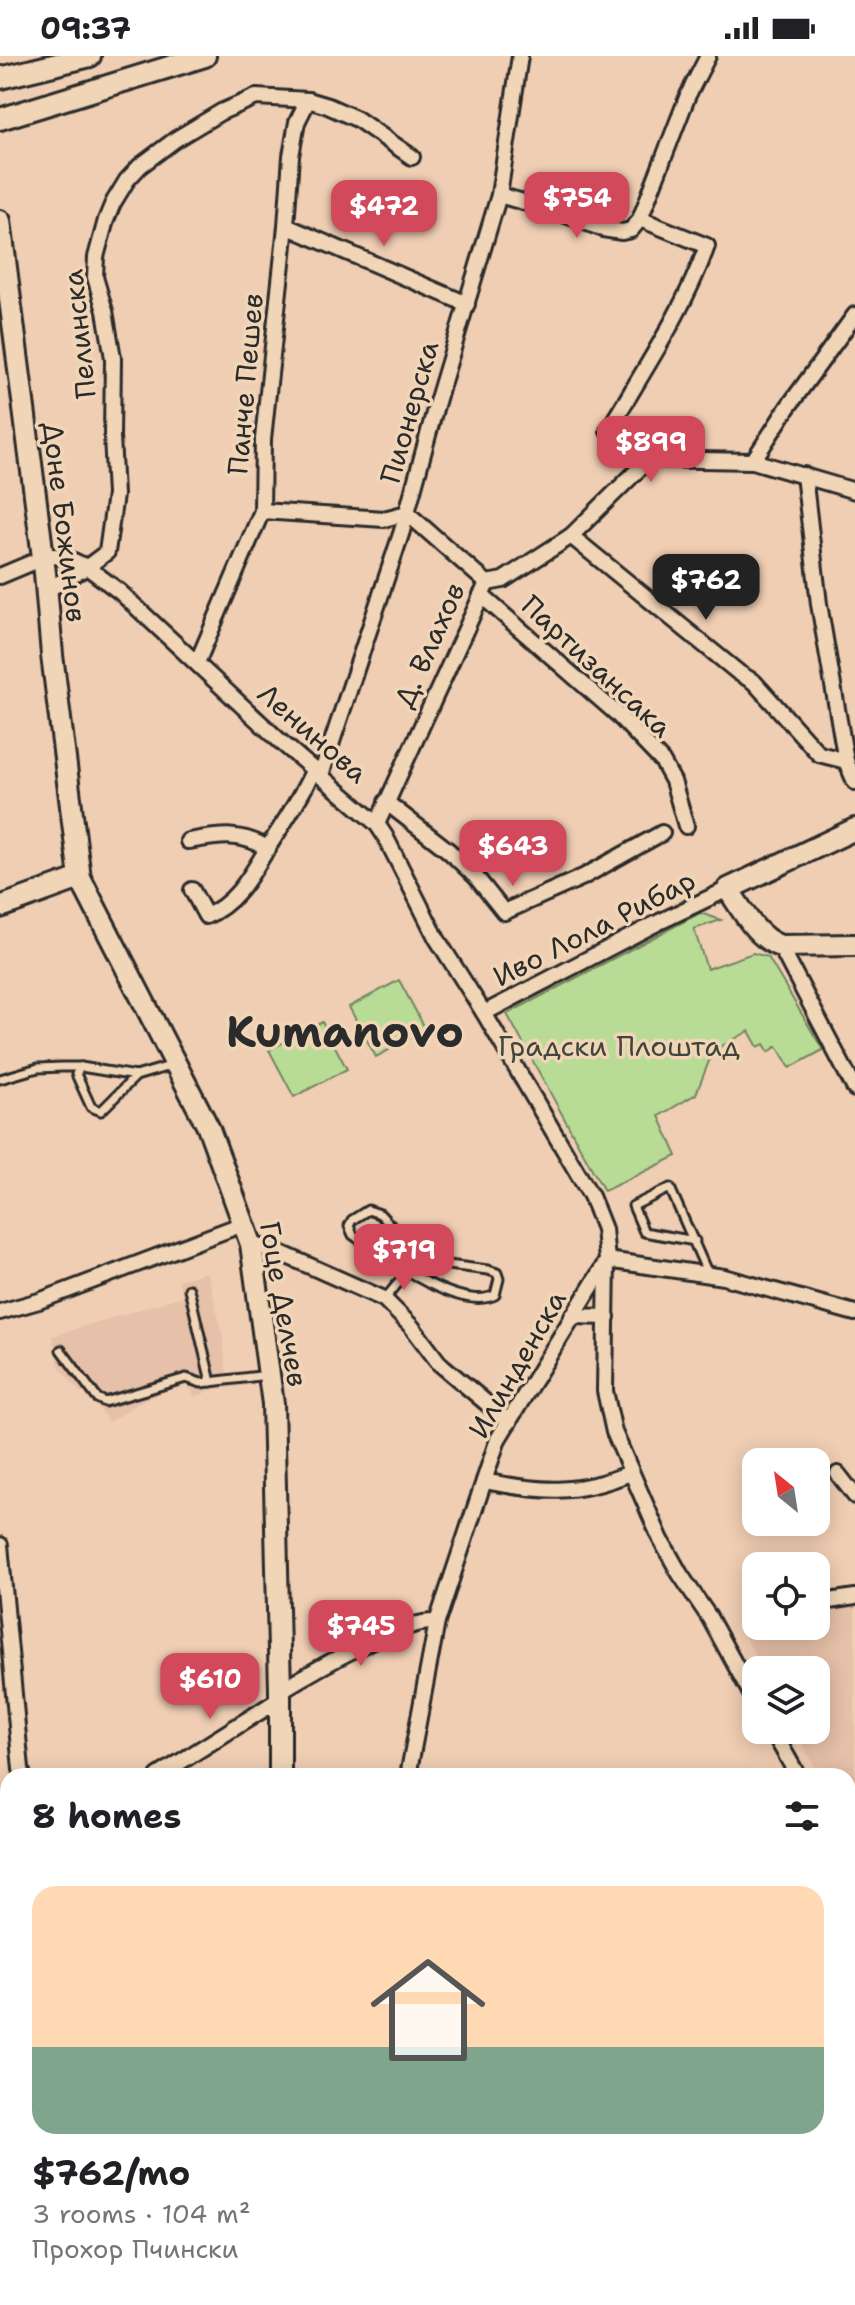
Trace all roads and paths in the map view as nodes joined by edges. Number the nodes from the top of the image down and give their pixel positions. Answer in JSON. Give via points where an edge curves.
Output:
{"nodes":[{"id":1,"x":90,"y":56,"type":"edge"},
{"id":2,"x":205,"y":56,"type":"edge"},
{"id":3,"x":520,"y":56,"type":"edge"},
{"id":4,"x":708,"y":56,"type":"edge"},
{"id":5,"x":0,"y":78,"type":"edge"},
{"id":6,"x":308,"y":100,"type":"junction"},
{"id":7,"x":0,"y":119,"type":"edge"},
{"id":8,"x":412,"y":157,"type":"dead end"},
{"id":9,"x":499,"y":195,"type":"junction"},
{"id":10,"x":640,"y":219,"type":"junction"},
{"id":11,"x":0,"y":221,"type":"edge"},
{"id":12,"x":286,"y":226,"type":"junction"},
{"id":13,"x":467,"y":304,"type":"junction"},
{"id":14,"x":855,"y":315,"type":"edge"},
{"id":15,"x":649,"y":459,"type":"junction"},
{"id":16,"x":753,"y":461,"type":"junction"},
{"id":17,"x":804,"y":475,"type":"junction"},
{"id":18,"x":855,"y":491,"type":"edge"},
{"id":19,"x":262,"y":511,"type":"junction"},
{"id":20,"x":407,"y":513,"type":"junction"},
{"id":21,"x":571,"y":536,"type":"junction"},
{"id":22,"x":43,"y":558,"type":"junction"},
{"id":23,"x":87,"y":567,"type":"junction"},
{"id":24,"x":0,"y":576,"type":"edge"},
{"id":25,"x":484,"y":589,"type":"junction"},
{"id":26,"x":47,"y":590,"type":"junction"},
{"id":27,"x":197,"y":663,"type":"junction"},
{"id":28,"x":846,"y":761,"type":"junction"},
{"id":29,"x":318,"y":772,"type":"junction"},
{"id":30,"x":855,"y":782,"type":"edge"},
{"id":31,"x":386,"y":802,"type":"junction"},
{"id":32,"x":377,"y":824,"type":"junction"},
{"id":33,"x":686,"y":826,"type":"dead end"},
{"id":34,"x":855,"y":829,"type":"edge"},
{"id":35,"x":662,"y":833,"type":"dead end"},
{"id":36,"x":188,"y":841,"type":"dead end"},
{"id":37,"x":268,"y":849,"type":"junction"},
{"id":38,"x":80,"y":878,"type":"junction"},
{"id":39,"x":728,"y":889,"type":"junction"},
{"id":40,"x":192,"y":890,"type":"dead end"},
{"id":41,"x":0,"y":907,"type":"edge"},
{"id":42,"x":855,"y":945,"type":"edge"},
{"id":43,"x":780,"y":946,"type":"junction"},
{"id":44,"x":484,"y":1013,"type":"junction"},
{"id":45,"x":175,"y":1064,"type":"junction"},
{"id":46,"x":81,"y":1067,"type":"junction"},
{"id":47,"x":136,"y":1076,"type":"junction"},
{"id":48,"x":0,"y":1079,"type":"edge"},
{"id":49,"x":855,"y":1089,"type":"edge"},
{"id":50,"x":243,"y":1224,"type":"junction"},
{"id":51,"x":695,"y":1241,"type":"junction"},
{"id":52,"x":251,"y":1244,"type":"junction"},
{"id":53,"x":607,"y":1260,"type":"junction"},
{"id":54,"x":424,"y":1262,"type":"junction"},
{"id":55,"x":408,"y":1273,"type":"junction"},
{"id":56,"x":708,"y":1274,"type":"junction"},
{"id":57,"x":189,"y":1289,"type":"dead end"},
{"id":58,"x":384,"y":1299,"type":"junction"},
{"id":59,"x":0,"y":1312,"type":"edge"},
{"id":60,"x":855,"y":1313,"type":"edge"},
{"id":61,"x":572,"y":1316,"type":"junction"},
{"id":62,"x":607,"y":1317,"type":"junction"},
{"id":63,"x":61,"y":1350,"type":"dead end"},
{"id":64,"x":270,"y":1375,"type":"junction"},
{"id":65,"x":211,"y":1382,"type":"junction"},
{"id":66,"x":509,"y":1422,"type":"junction"},
{"id":67,"x":630,"y":1473,"type":"junction"},
{"id":68,"x":838,"y":1474,"type":"dead end"},
{"id":69,"x":484,"y":1481,"type":"junction"},
{"id":70,"x":855,"y":1496,"type":"edge"},
{"id":71,"x":0,"y":1545,"type":"edge"},
{"id":72,"x":855,"y":1597,"type":"edge"},
{"id":73,"x":830,"y":1601,"type":"edge"},
{"id":74,"x":2,"y":1606,"type":"edge"},
{"id":75,"x":437,"y":1622,"type":"junction"},
{"id":76,"x":742,"y":1677,"type":"edge"},
{"id":77,"x":280,"y":1695,"type":"junction"},
{"id":78,"x":780,"y":1744,"type":"edge"},
{"id":79,"x":21,"y":1768,"type":"edge"},
{"id":80,"x":170,"y":1768,"type":"edge"},
{"id":81,"x":280,"y":1768,"type":"edge"},
{"id":82,"x":410,"y":1768,"type":"edge"},
{"id":83,"x":793,"y":1768,"type":"edge"}],
"edges":[{"from":1,"to":5,"type":"street"},
{"from":2,"to":7,"type":"street"},
{"from":3,"to":9,"type":"street","name":"Пионерска"},
{"from":4,"to":10,"type":"street"},
{"from":6,"to":8,"type":"street","name":"Пелинска","via":[[357,119]]},
{"from":6,"to":12,"type":"street","name":"Панче Пешев","via":[[297,122],[291,156]]},
{"from":6,"to":23,"type":"street","name":"Пелинска","via":[[256,97],[221,112],[140,166],[113,203],[100,239],[95,277],[113,358],[113,526],[107,552]]},
{"from":9,"to":10,"type":"street","via":[[613,231],[631,230]]},
{"from":9,"to":13,"type":"street","name":"Пионерска"},
{"from":10,"to":15,"type":"street","via":[[707,246],[608,431]]},
{"from":11,"to":22,"type":"street","name":"Доне Божинов"},
{"from":12,"to":13,"type":"street"},
{"from":12,"to":19,"type":"street","name":"Панче Пешев","via":[[263,439]]},
{"from":13,"to":20,"type":"street","name":"Пионерска"},
{"from":14,"to":16,"type":"street"},
{"from":15,"to":16,"type":"street"},
{"from":15,"to":21,"type":"street"},
{"from":16,"to":17,"type":"street"},
{"from":17,"to":18,"type":"street"},
{"from":17,"to":28,"type":"street"},
{"from":19,"to":20,"type":"street","via":[[384,519]]},
{"from":19,"to":27,"type":"street","name":"Панче Пешев"},
{"from":20,"to":25,"type":"street","name":"Д. Влахов"},
{"from":20,"to":29,"type":"street","name":"Пионерска"},
{"from":21,"to":25,"type":"street"},
{"from":21,"to":28,"type":"street","via":[[754,682],[819,754]]},
{"from":22,"to":23,"type":"street","name":"Ленинова","via":[[65,557]]},
{"from":22,"to":24,"type":"street"},
{"from":22,"to":26,"type":"street","name":"Доне Божинов"},
{"from":23,"to":26,"type":"street","name":"Пелинска"},
{"from":23,"to":27,"type":"street","name":"Ленинова"},
{"from":25,"to":31,"type":"street","name":"Д. Влахов"},
{"from":25,"to":33,"type":"street","name":"Партизансака","via":[[662,761]]},
{"from":26,"to":38,"type":"street","name":"Доне Божинов"},
{"from":27,"to":29,"type":"street","name":"Ленинова"},
{"from":28,"to":30,"type":"street"},
{"from":29,"to":32,"type":"street","name":"Ленинова"},
{"from":29,"to":37,"type":"street","name":"Пионерска"},
{"from":31,"to":32,"type":"street","name":"Д. Влахов"},
{"from":31,"to":35,"type":"street","via":[[449,851],[504,912],[583,877]]},
{"from":32,"to":44,"type":"street","name":"Ленинова","via":[[437,939]]},
{"from":34,"to":39,"type":"street"},
{"from":36,"to":37,"type":"street","via":[[236,836]]},
{"from":37,"to":40,"type":"street","name":"Пионерска","via":[[218,912],[206,916]]},
{"from":38,"to":41,"type":"street"},
{"from":38,"to":45,"type":"street","name":"Гоце Делчев"},
{"from":39,"to":43,"type":"street","via":[[750,922]]},
{"from":39,"to":44,"type":"street","name":"Иво Лола Рибар"},
{"from":42,"to":43,"type":"street"},
{"from":43,"to":49,"type":"street"},
{"from":44,"to":53,"type":"street","name":"Ленинова","via":[[591,1196],[604,1229]]},
{"from":45,"to":47,"type":"lane"},
{"from":45,"to":50,"type":"street","name":"Гоце Делчев","via":[[209,1129]]},
{"from":46,"to":47,"type":"lane"},
{"from":46,"to":47,"type":"lane","via":[[76,1074],[91,1107],[101,1111]]},
{"from":46,"to":48,"type":"lane","via":[[38,1068]]},
{"from":50,"to":52,"type":"street","name":"Гоце Делчев"},
{"from":50,"to":59,"type":"street"},
{"from":51,"to":51,"type":"lane","via":[[670,1188],[633,1206],[644,1232]]},
{"from":51,"to":56,"type":"lane"},
{"from":52,"to":58,"type":"street"},
{"from":52,"to":64,"type":"street","name":"Гоце Делчев"},
{"from":53,"to":56,"type":"street"},
{"from":53,"to":61,"type":"street","name":"Илинденска"},
{"from":53,"to":62,"type":"street","name":"Ленинова"},
{"from":54,"to":55,"type":"lane"},
{"from":54,"to":55,"type":"lane","via":[[380,1214],[368,1210],[352,1220],[353,1235]]},
{"from":54,"to":55,"type":"lane","via":[[497,1273],[495,1295],[468,1299]]},
{"from":55,"to":58,"type":"lane"},
{"from":56,"to":60,"type":"street"},
{"from":57,"to":65,"type":"lane"},
{"from":58,"to":66,"type":"street","via":[[439,1363]]},
{"from":61,"to":62,"type":"street"},
{"from":61,"to":66,"type":"street","name":"Илинденска"},
{"from":62,"to":67,"type":"street","name":"Ленинова","via":[[605,1391]]},
{"from":63,"to":65,"type":"lane","via":[[105,1402],[186,1378]]},
{"from":64,"to":65,"type":"lane"},
{"from":64,"to":77,"type":"street","name":"Гоце Делчев"},
{"from":66,"to":69,"type":"street","name":"Илинденска"},
{"from":67,"to":69,"type":"street","via":[[569,1491]]},
{"from":67,"to":76,"type":"street","name":"Ленинова","via":[[673,1563]]},
{"from":68,"to":70,"type":"street"},
{"from":69,"to":75,"type":"street","name":"Илинденска"},
{"from":71,"to":74,"type":"street"},
{"from":72,"to":73,"type":"street"},
{"from":74,"to":79,"type":"street"},
{"from":75,"to":77,"type":"street","via":[[425,1621],[367,1643]]},
{"from":75,"to":82,"type":"street","name":"Илинденска"},
{"from":77,"to":80,"type":"street"},
{"from":77,"to":81,"type":"street","name":"Гоце Делчев"},
{"from":78,"to":83,"type":"street"}]}
